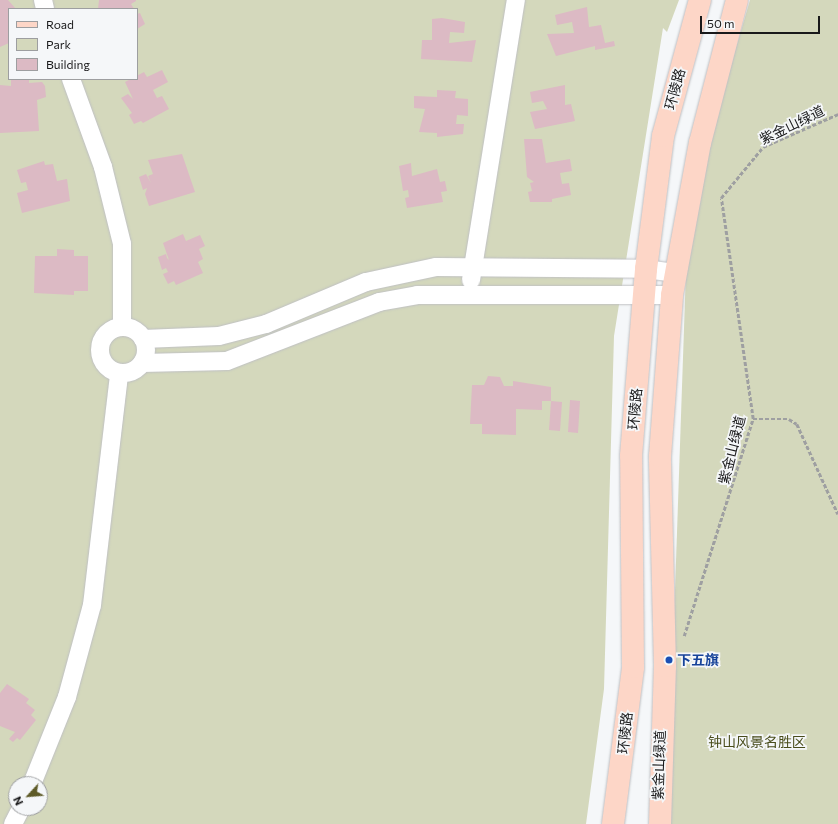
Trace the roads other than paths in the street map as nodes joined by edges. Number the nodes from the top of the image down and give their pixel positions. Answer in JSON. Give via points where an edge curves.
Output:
{"nodes":[{"id":1,"x":516,"y":0,"type":"edge"},
{"id":2,"x":700,"y":0,"type":"edge"},
{"id":3,"x":737,"y":0,"type":"edge"},
{"id":4,"x":70,"y":80,"type":"edge"},
{"id":5,"x":473,"y":268,"type":"junction"},
{"id":6,"x":646,"y":269,"type":"junction"},
{"id":7,"x":676,"y":273,"type":"junction"},
{"id":8,"x":469,"y":292,"type":"junction"},
{"id":9,"x":644,"y":293,"type":"junction"},
{"id":10,"x":672,"y":295,"type":"junction"},
{"id":11,"x":122,"y":327,"type":"junction"},
{"id":12,"x":143,"y":339,"type":"junction"},
{"id":13,"x":142,"y":363,"type":"junction"},
{"id":14,"x":119,"y":374,"type":"junction"},
{"id":15,"x":35,"y":776,"type":"edge"},
{"id":16,"x":613,"y":824,"type":"edge"},
{"id":17,"x":660,"y":824,"type":"edge"}],
"edges":[{"from":1,"to":5,"type":"street"},
{"from":2,"to":6,"type":"main road","name":"环陵路","via":[[662,136]]},
{"from":3,"to":7,"type":"main road","name":"环陵路","via":[[700,143]]},
{"from":4,"to":11,"type":"street","via":[[103,167],[122,244]]},
{"from":5,"to":6,"type":"street"},
{"from":5,"to":8,"type":"street"},
{"from":5,"to":12,"type":"street","via":[[436,267],[366,282],[266,324],[219,336]]},
{"from":6,"to":7,"type":"street"},
{"from":6,"to":9,"type":"main road","name":"环陵路"},
{"from":7,"to":10,"type":"main road","name":"环陵路"},
{"from":8,"to":9,"type":"street"},
{"from":8,"to":13,"type":"street","via":[[379,302],[227,361]]},
{"from":9,"to":10,"type":"street"},
{"from":9,"to":16,"type":"main road","name":"环陵路","via":[[631,456],[633,666]]},
{"from":10,"to":17,"type":"main road","name":"环陵路","via":[[660,456],[664,666]]},
{"from":11,"to":12,"type":"street","via":[[137,332]]},
{"from":11,"to":14,"type":"street","via":[[103,337],[99,352],[105,366]]},
{"from":12,"to":13,"type":"street","via":[[146,352]]},
{"from":13,"to":14,"type":"street","via":[[134,371]]},
{"from":14,"to":15,"type":"street","via":[[92,605],[67,697]]}]}
